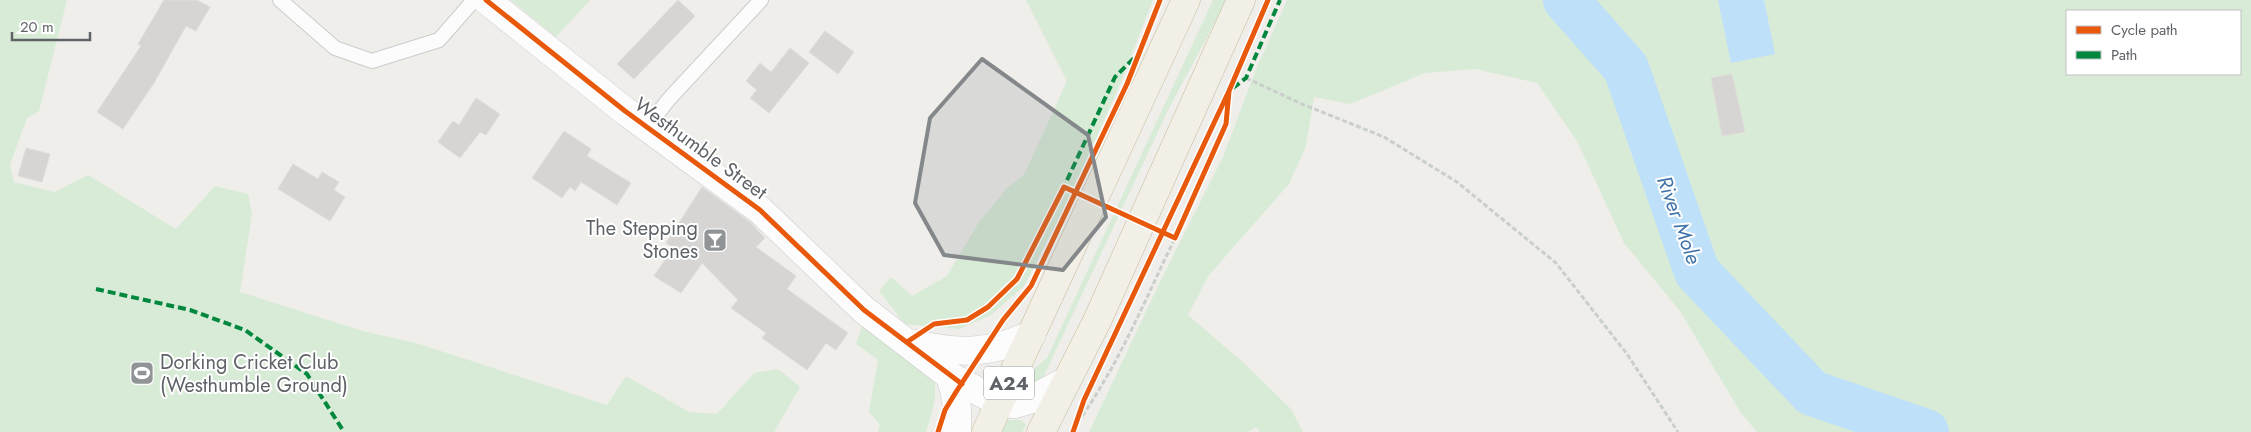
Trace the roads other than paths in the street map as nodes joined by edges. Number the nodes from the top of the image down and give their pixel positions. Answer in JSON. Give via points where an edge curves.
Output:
{"nodes":[{"id":1,"x":280,"y":0,"type":"edge"},
{"id":2,"x":474,"y":0,"type":"edge"},
{"id":3,"x":486,"y":0,"type":"edge"},
{"id":4,"x":761,"y":0,"type":"edge"},
{"id":5,"x":1242,"y":0,"type":"edge"},
{"id":6,"x":1186,"y":1,"type":"edge"},
{"id":7,"x":647,"y":127,"type":"junction"},
{"id":8,"x":1032,"y":334,"type":"junction"},
{"id":9,"x":907,"y":342,"type":"junction"},
{"id":10,"x":950,"y":376,"type":"junction"},
{"id":11,"x":1075,"y":390,"type":"junction"},
{"id":12,"x":1000,"y":403,"type":"junction"},
{"id":13,"x":957,"y":432,"type":"edge"},
{"id":14,"x":986,"y":432,"type":"edge"},
{"id":15,"x":1041,"y":432,"type":"edge"}],
"edges":[{"from":1,"to":2,"type":"lane","via":[[335,48],[372,61],[438,40]]},
{"from":3,"to":7,"type":"street","name":"Westhumble Street"},
{"from":4,"to":7,"type":"lane","via":[[668,99]]},
{"from":5,"to":11,"type":"highway","number":"A24","via":[[1097,321]]},
{"from":6,"to":8,"type":"highway","number":"A24"},
{"from":7,"to":9,"type":"street","name":"Westhumble Street","via":[[760,210],[864,310]]},
{"from":8,"to":9,"type":"street","name":"Westhumble Street","via":[[1009,345],[984,350],[942,350]]},
{"from":8,"to":12,"type":"highway","number":"A24"},
{"from":9,"to":10,"type":"street","name":"Westhumble Street"},
{"from":10,"to":12,"type":"street","name":"Westhumble Street"},
{"from":10,"to":13,"type":"street","via":[[959,410]]},
{"from":11,"to":12,"type":"street","via":[[1015,404]]},
{"from":11,"to":15,"type":"highway","number":"A24"},
{"from":12,"to":14,"type":"highway","number":"A24"}]}
